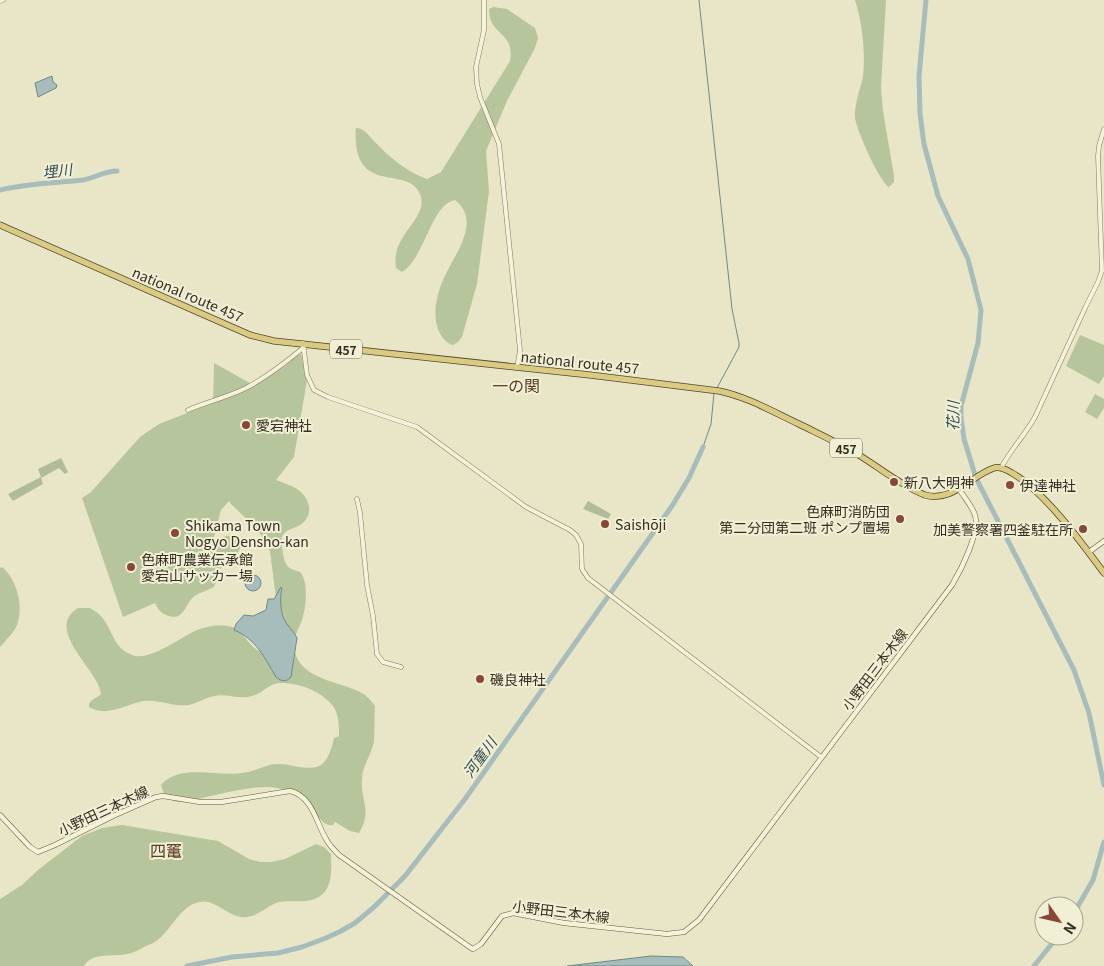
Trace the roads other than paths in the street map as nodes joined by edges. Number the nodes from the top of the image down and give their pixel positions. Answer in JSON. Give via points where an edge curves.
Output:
{"nodes":[{"id":1,"x":484,"y":0,"type":"edge"},
{"id":2,"x":1104,"y":129,"type":"edge"},
{"id":3,"x":0,"y":225,"type":"edge"},
{"id":4,"x":303,"y":346,"type":"junction"},
{"id":5,"x":517,"y":368,"type":"junction"},
{"id":6,"x":188,"y":410,"type":"dead end"},
{"id":7,"x":1001,"y":468,"type":"junction"},
{"id":8,"x":961,"y":487,"type":"junction"},
{"id":9,"x":357,"y":499,"type":"dead end"},
{"id":10,"x":1104,"y":541,"type":"edge"},
{"id":11,"x":1089,"y":552,"type":"junction"},
{"id":12,"x":1104,"y":573,"type":"edge"},
{"id":13,"x":401,"y":667,"type":"dead end"},
{"id":14,"x":821,"y":757,"type":"junction"},
{"id":15,"x":0,"y":815,"type":"edge"}],
"edges":[{"from":1,"to":5,"type":"street","via":[[477,84],[499,144],[520,350]]},
{"from":2,"to":7,"type":"street","via":[[1098,156],[1102,271],[1035,417]]},
{"from":3,"to":4,"type":"highway","name":"national route 457","number":"457","via":[[250,334]]},
{"from":4,"to":5,"type":"highway","name":"national route 457","number":"457"},
{"from":4,"to":6,"type":"street","via":[[284,365],[244,389]]},
{"from":4,"to":14,"type":"street","via":[[314,390],[417,427],[526,507],[573,532],[581,544],[583,572],[588,578]]},
{"from":5,"to":8,"type":"highway","name":"national route 457","number":"457","via":[[726,392],[761,405],[849,449],[924,494],[936,497]]},
{"from":7,"to":8,"type":"highway","name":"national route 457","number":"457","via":[[988,471]]},
{"from":7,"to":11,"type":"highway","via":[[1031,487]]},
{"from":8,"to":14,"type":"main road","name":"小野田三本木線","via":[[973,511],[976,528],[958,576]]},
{"from":9,"to":13,"type":"street","via":[[376,654],[383,662]]},
{"from":10,"to":11,"type":"main road"},
{"from":11,"to":12,"type":"highway"},
{"from":14,"to":15,"type":"main road","name":"小野田三本木線","via":[[699,920],[684,932],[658,933],[586,926],[513,913],[499,918],[481,944],[473,949],[338,855],[304,799],[290,791],[221,802],[156,796],[38,852]]}]}
